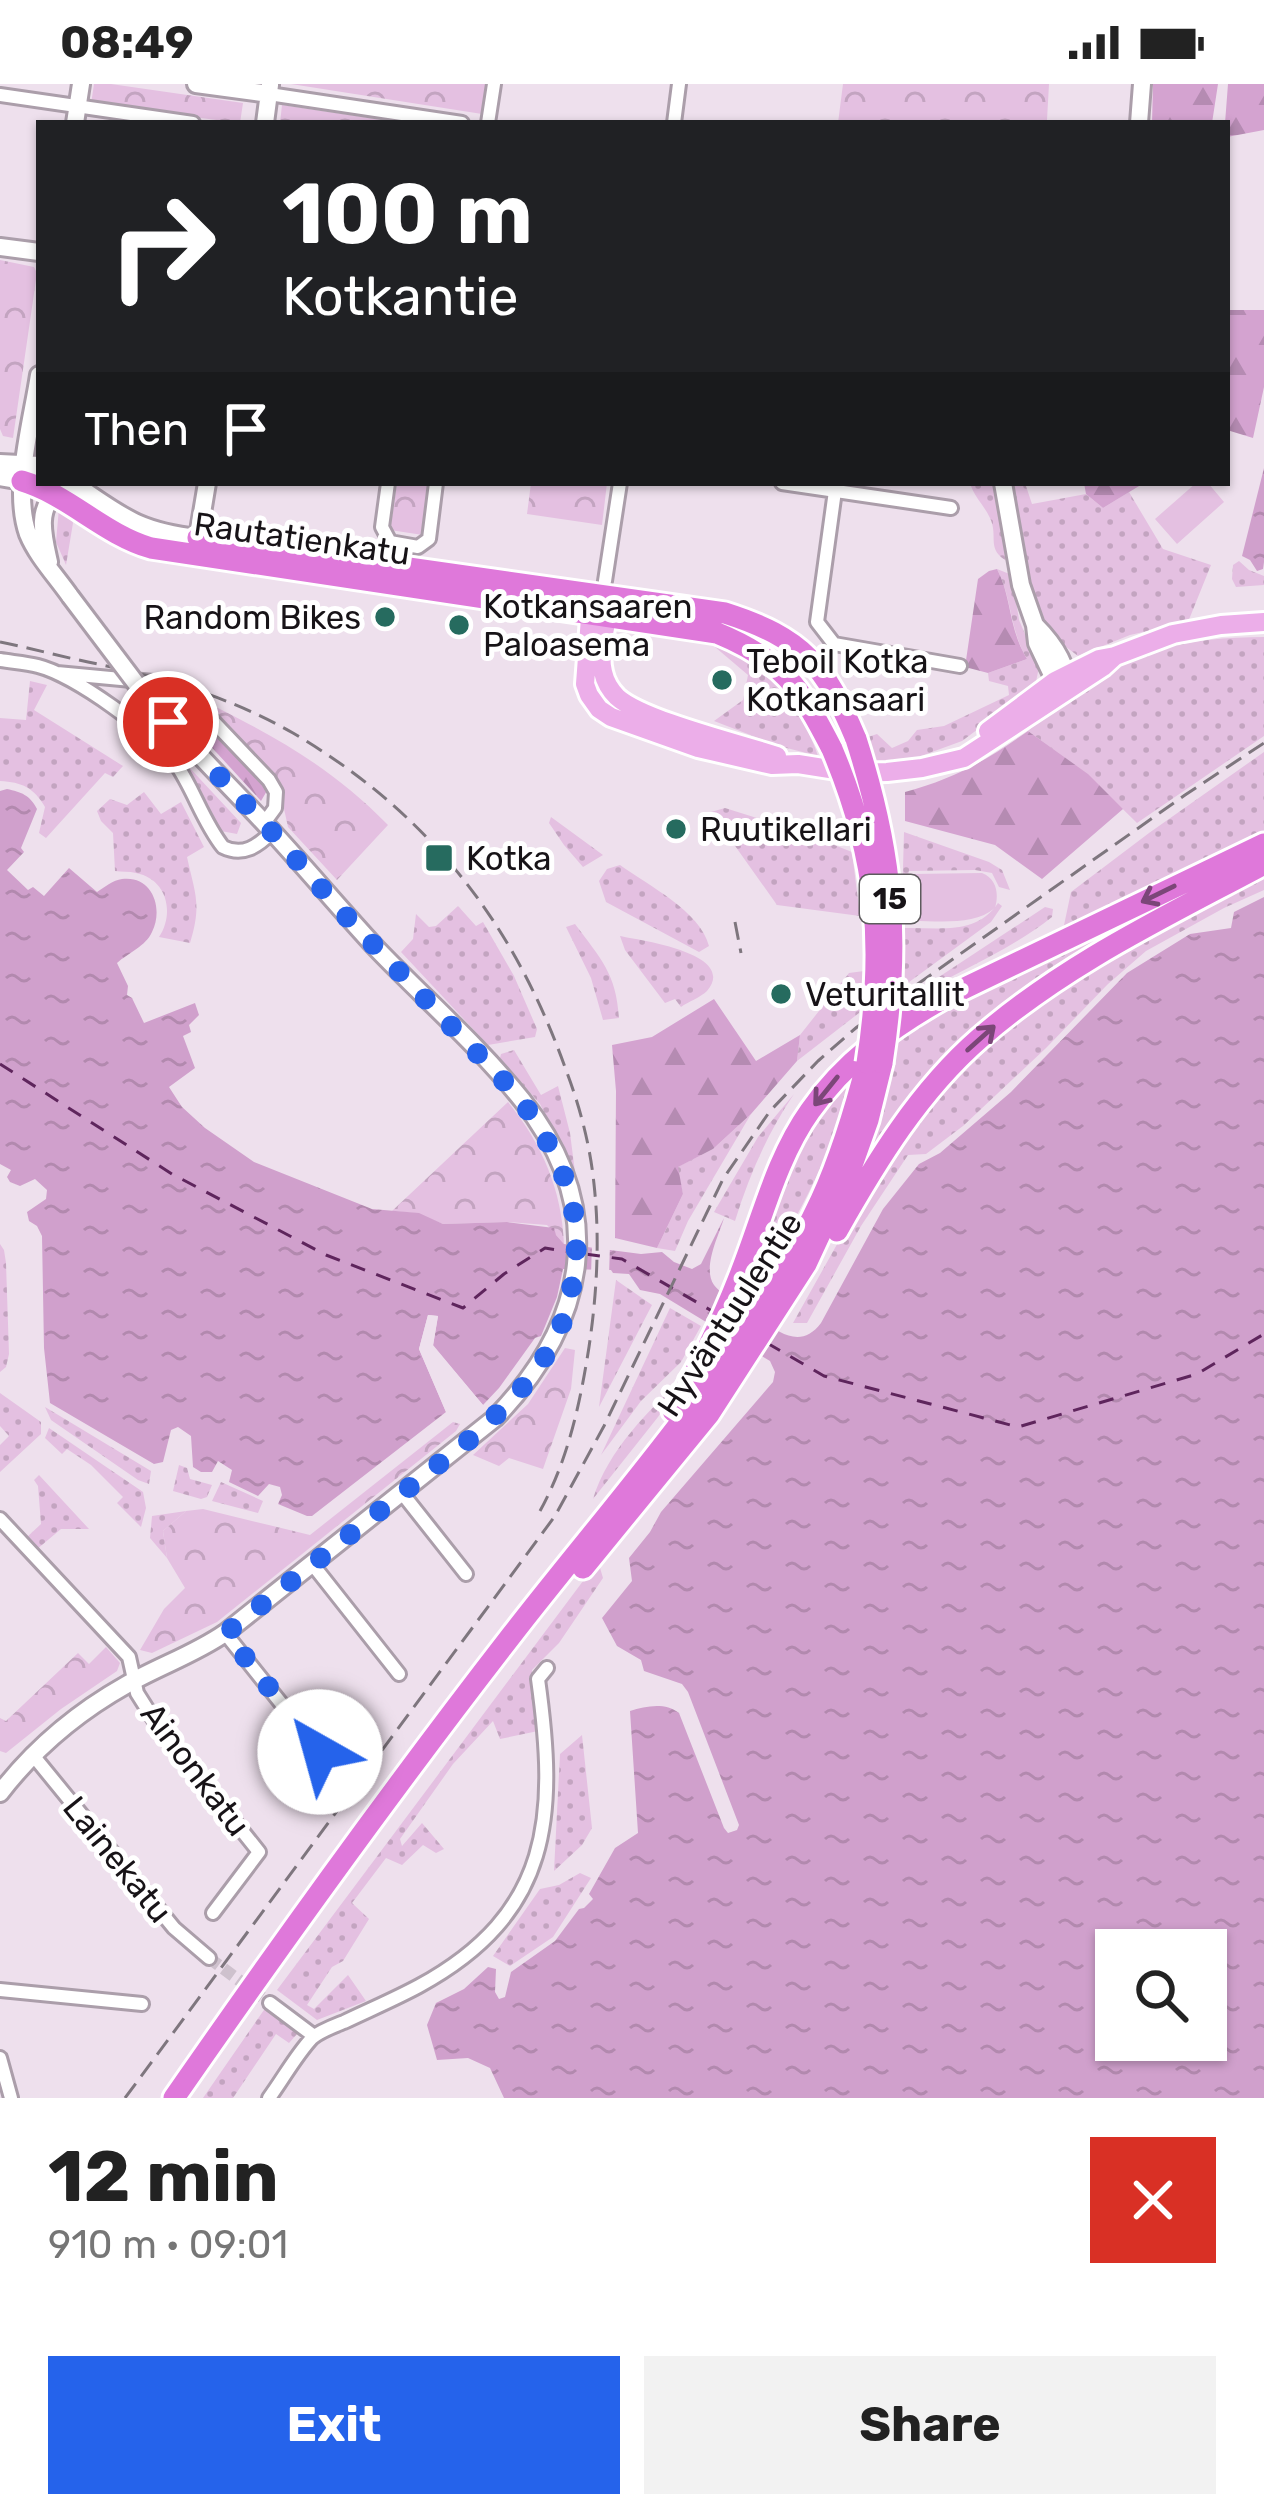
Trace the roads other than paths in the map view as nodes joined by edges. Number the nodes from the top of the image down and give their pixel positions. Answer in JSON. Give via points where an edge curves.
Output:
{"nodes":[{"id":1,"x":82,"y":84,"type":"edge"},
{"id":2,"x":196,"y":84,"type":"edge"},
{"id":3,"x":494,"y":84,"type":"edge"},
{"id":4,"x":680,"y":84,"type":"edge"},
{"id":5,"x":1142,"y":84,"type":"edge"},
{"id":6,"x":270,"y":89,"type":"edge"},
{"id":7,"x":0,"y":95,"type":"edge"},
{"id":8,"x":76,"y":114,"type":"edge"},
{"id":9,"x":154,"y":120,"type":"edge"},
{"id":10,"x":265,"y":120,"type":"edge"},
{"id":11,"x":445,"y":120,"type":"edge"},
{"id":12,"x":488,"y":120,"type":"edge"},
{"id":13,"x":674,"y":120,"type":"edge"},
{"id":14,"x":1138,"y":120,"type":"edge"},
{"id":15,"x":0,"y":247,"type":"edge"},
{"id":16,"x":36,"y":252,"type":"edge"},
{"id":17,"x":36,"y":400,"type":"edge"},
{"id":18,"x":0,"y":463,"type":"edge"},
{"id":19,"x":27,"y":473,"type":"edge"},
{"id":20,"x":206,"y":486,"type":"edge"},
{"id":21,"x":388,"y":486,"type":"edge"},
{"id":22,"x":436,"y":486,"type":"edge"},
{"id":23,"x":620,"y":486,"type":"edge"},
{"id":24,"x":802,"y":486,"type":"edge"},
{"id":25,"x":1004,"y":486,"type":"edge"},
{"id":26,"x":65,"y":488,"type":"edge"},
{"id":27,"x":835,"y":491,"type":"junction"},
{"id":28,"x":951,"y":508,"type":"dead end"},
{"id":29,"x":46,"y":546,"type":"junction"},
{"id":30,"x":196,"y":546,"type":"junction"},
{"id":31,"x":50,"y":569,"type":"junction"},
{"id":32,"x":601,"y":600,"type":"junction"},
{"id":33,"x":1264,"y":622,"type":"edge"},
{"id":34,"x":0,"y":660,"type":"edge"},
{"id":35,"x":960,"y":665,"type":"dead end"},
{"id":36,"x":56,"y":673,"type":"junction"},
{"id":37,"x":117,"y":680,"type":"junction"},
{"id":38,"x":1064,"y":681,"type":"junction"},
{"id":39,"x":106,"y":704,"type":"junction"},
{"id":40,"x":268,"y":828,"type":"junction"},
{"id":41,"x":1264,"y":844,"type":"edge"},
{"id":42,"x":1264,"y":864,"type":"edge"},
{"id":43,"x":874,"y":1063,"type":"junction"},
{"id":44,"x":771,"y":1304,"type":"junction"},
{"id":45,"x":727,"y":1355,"type":"junction"},
{"id":46,"x":402,"y":1493,"type":"junction"},
{"id":47,"x":0,"y":1519,"type":"edge"},
{"id":48,"x":313,"y":1565,"type":"junction"},
{"id":49,"x":466,"y":1574,"type":"dead end"},
{"id":50,"x":226,"y":1633,"type":"junction"},
{"id":51,"x":547,"y":1668,"type":"dead end"},
{"id":52,"x":399,"y":1674,"type":"dead end"},
{"id":53,"x":134,"y":1681,"type":"junction"},
{"id":54,"x":320,"y":1752,"type":"dead end"},
{"id":55,"x":32,"y":1754,"type":"junction"},
{"id":56,"x":0,"y":1793,"type":"edge"},
{"id":57,"x":213,"y":1913,"type":"dead end"},
{"id":58,"x":209,"y":1958,"type":"tunnel mouth"},
{"id":59,"x":0,"y":1990,"type":"edge"},
{"id":60,"x":270,"y":2003,"type":"tunnel mouth"},
{"id":61,"x":142,"y":2004,"type":"dead end"},
{"id":62,"x":314,"y":2036,"type":"junction"},
{"id":63,"x":0,"y":2058,"type":"edge"},
{"id":64,"x":11,"y":2098,"type":"edge"},
{"id":65,"x":172,"y":2098,"type":"edge"},
{"id":66,"x":192,"y":2098,"type":"edge"},
{"id":67,"x":269,"y":2098,"type":"edge"}],
"edges":[{"from":1,"to":8,"type":"street"},
{"from":2,"to":6,"type":"street"},
{"from":3,"to":12,"type":"street"},
{"from":4,"to":13,"type":"street"},
{"from":5,"to":14,"type":"street"},
{"from":6,"to":10,"type":"street"},
{"from":6,"to":11,"type":"street"},
{"from":7,"to":8,"type":"street"},
{"from":8,"to":9,"type":"street"},
{"from":15,"to":16,"type":"street"},
{"from":17,"to":19,"type":"street"},
{"from":18,"to":19,"type":"street"},
{"from":19,"to":29,"type":"street"},
{"from":19,"to":31,"type":"street","via":[[27,530]]},
{"from":20,"to":30,"type":"street"},
{"from":21,"to":22,"type":"street","via":[[382,527],[390,542],[418,547],[430,538]]},
{"from":23,"to":32,"type":"street"},
{"from":24,"to":27,"type":"street"},
{"from":25,"to":38,"type":"street","via":[[1021,585]]},
{"from":26,"to":29,"type":"street","via":[[44,507]]},
{"from":26,"to":30,"type":"highway","name":"Rautatienkatu","number":"15","via":[[136,543]]},
{"from":27,"to":28,"type":"street"},
{"from":27,"to":35,"type":"street","via":[[817,622],[834,644]]},
{"from":29,"to":31,"type":"street"},
{"from":30,"to":32,"type":"highway","name":"Rautatienkatu","number":"15"},
{"from":31,"to":40,"type":"street","bridge":true,"via":[[144,694]]},
{"from":32,"to":38,"type":"main road","via":[[585,684],[599,709],[632,726],[772,765],[902,771],[964,758]]},
{"from":32,"to":43,"type":"highway","name":"Hyväntuulentie","number":"15","bridge":true,"via":[[745,644],[800,690],[832,748],[867,854],[878,937]]},
{"from":32,"to":43,"type":"highway","name":"Hyväntuulentie","number":"15","bridge":true,"via":[[725,613],[782,636],[819,667],[839,698],[870,782],[893,934],[892,1003]]},
{"from":33,"to":38,"type":"main road","via":[[1173,634],[1099,659]]},
{"from":34,"to":36,"type":"street"},
{"from":36,"to":37,"type":"street"},
{"from":36,"to":39,"type":"street"},
{"from":37,"to":39,"type":"street"},
{"from":37,"to":40,"type":"street","via":[[164,686],[209,717],[277,792]]},
{"from":39,"to":40,"type":"street","via":[[166,750],[223,847],[250,850]]},
{"from":40,"to":46,"type":"street","via":[[521,1099],[571,1196],[575,1275],[561,1327],[495,1418]]},
{"from":41,"to":45,"type":"highway","one_way":true,"via":[[974,983],[907,1019],[845,1068],[788,1150],[737,1282]]},
{"from":44,"to":42,"type":"highway","one_way":true,"via":[[815,1268],[903,1126],[977,1040],[1081,963]]},
{"from":43,"to":44,"type":"highway","name":"Hyväntuulentie","number":"15"},
{"from":44,"to":45,"type":"highway","name":"Hyväntuulentie","number":"15"},
{"from":45,"to":65,"type":"highway","name":"Hyväntuulentie","number":"15","via":[[393,1791]]},
{"from":45,"to":66,"type":"highway","name":"Hyväntuulentie","number":"15","via":[[709,1414],[451,1736]]},
{"from":46,"to":48,"type":"street"},
{"from":46,"to":49,"type":"street"},
{"from":47,"to":53,"type":"street","via":[[129,1658]]},
{"from":48,"to":50,"type":"street"},
{"from":48,"to":52,"type":"street"},
{"from":50,"to":53,"type":"street"},
{"from":50,"to":54,"type":"street"},
{"from":51,"to":62,"type":"street","via":[[538,1679],[546,1803],[531,1876],[509,1911],[472,1952],[416,1988]]},
{"from":53,"to":55,"type":"street"},
{"from":53,"to":57,"type":"street","name":"Ainonkatu","via":[[155,1722],[259,1852]]},
{"from":55,"to":56,"type":"street"},
{"from":55,"to":58,"type":"street","name":"Lainekatu","via":[[174,1928]]},
{"from":59,"to":61,"type":"street"},
{"from":60,"to":62,"type":"street"},
{"from":62,"to":67,"type":"street"},
{"from":63,"to":64,"type":"street"}]}
